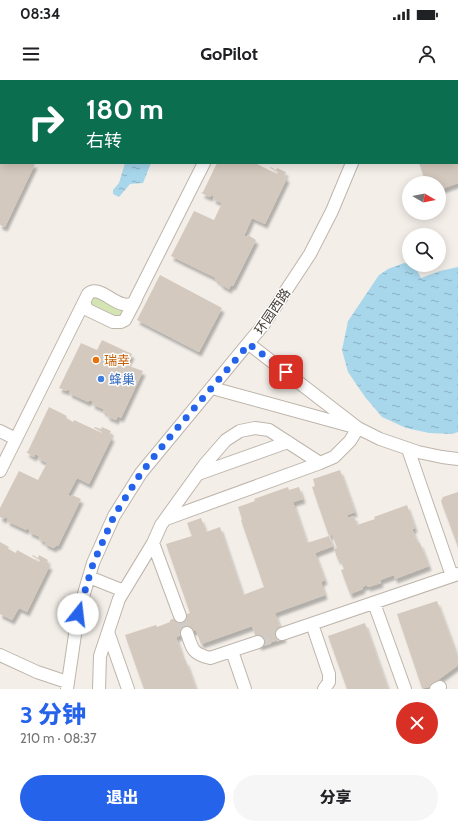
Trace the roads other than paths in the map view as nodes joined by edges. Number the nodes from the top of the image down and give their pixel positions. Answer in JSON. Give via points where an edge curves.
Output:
{"nodes":[{"id":1,"x":204,"y":164,"type":"edge"},
{"id":2,"x":352,"y":164,"type":"edge"},
{"id":3,"x":136,"y":299,"type":"junction"},
{"id":4,"x":84,"y":302,"type":"junction"},
{"id":5,"x":249,"y":344,"type":"junction"},
{"id":6,"x":212,"y":388,"type":"junction"},
{"id":7,"x":358,"y":428,"type":"junction"},
{"id":8,"x":0,"y":431,"type":"edge"},
{"id":9,"x":16,"y":439,"type":"junction"},
{"id":10,"x":288,"y":442,"type":"junction"},
{"id":11,"x":408,"y":448,"type":"junction"},
{"id":12,"x":458,"y":459,"type":"edge"},
{"id":13,"x":320,"y":463,"type":"junction"},
{"id":14,"x":0,"y":471,"type":"edge"},
{"id":15,"x":198,"y":474,"type":"junction"},
{"id":16,"x":166,"y":519,"type":"junction"},
{"id":17,"x":153,"y":543,"type":"junction"},
{"id":18,"x":455,"y":575,"type":"edge"},
{"id":19,"x":89,"y":577,"type":"junction"},
{"id":20,"x":124,"y":591,"type":"junction"},
{"id":21,"x":374,"y":603,"type":"junction"},
{"id":22,"x":180,"y":616,"type":"tunnel mouth"},
{"id":23,"x":312,"y":624,"type":"junction"},
{"id":24,"x":108,"y":632,"type":"junction"},
{"id":25,"x":187,"y":633,"type":"tunnel mouth"},
{"id":26,"x":282,"y":634,"type":"tunnel mouth"},
{"id":27,"x":258,"y":642,"type":"tunnel mouth"},
{"id":28,"x":232,"y":651,"type":"junction"},
{"id":29,"x":0,"y":655,"type":"edge"},
{"id":30,"x":67,"y":685,"type":"edge"},
{"id":31,"x":99,"y":689,"type":"edge"},
{"id":32,"x":128,"y":689,"type":"edge"},
{"id":33,"x":245,"y":689,"type":"edge"},
{"id":34,"x":324,"y":689,"type":"edge"},
{"id":35,"x":405,"y":689,"type":"edge"}],
"edges":[{"from":1,"to":3,"type":"street"},
{"from":2,"to":5,"type":"street","name":"环园西路","via":[[310,254]]},
{"from":3,"to":4,"type":"street","via":[[125,305],[93,291]]},
{"from":3,"to":4,"type":"street","via":[[125,320],[117,322],[88,310]]},
{"from":4,"to":9,"type":"street"},
{"from":5,"to":6,"type":"street","name":"环园西路"},
{"from":5,"to":7,"type":"street"},
{"from":6,"to":7,"type":"street"},
{"from":6,"to":19,"type":"street","name":"环园西路","via":[[141,473],[114,516]]},
{"from":7,"to":11,"type":"street","via":[[380,439]]},
{"from":7,"to":13,"type":"street","via":[[350,441],[334,457]]},
{"from":8,"to":9,"type":"street"},
{"from":9,"to":14,"type":"street"},
{"from":10,"to":13,"type":"street"},
{"from":10,"to":15,"type":"street"},
{"from":10,"to":15,"type":"street","via":[[262,428],[248,428],[226,440]]},
{"from":11,"to":12,"type":"street","via":[[442,458]]},
{"from":11,"to":18,"type":"street"},
{"from":13,"to":16,"type":"street"},
{"from":15,"to":16,"type":"street"},
{"from":16,"to":17,"type":"street"},
{"from":17,"to":20,"type":"street"},
{"from":17,"to":22,"type":"street"},
{"from":18,"to":21,"type":"street"},
{"from":19,"to":20,"type":"street"},
{"from":19,"to":30,"type":"street","name":"环园西路","via":[[78,614]]},
{"from":20,"to":24,"type":"street"},
{"from":21,"to":23,"type":"street"},
{"from":21,"to":35,"type":"street"},
{"from":23,"to":26,"type":"street"},
{"from":23,"to":34,"type":"street","via":[[329,674]]},
{"from":24,"to":31,"type":"street","via":[[100,656]]},
{"from":24,"to":32,"type":"street"},
{"from":25,"to":28,"type":"street","via":[[193,651],[203,657],[210,658]]},
{"from":27,"to":28,"type":"street"},
{"from":28,"to":33,"type":"street"},
{"from":29,"to":30,"type":"street"}]}
